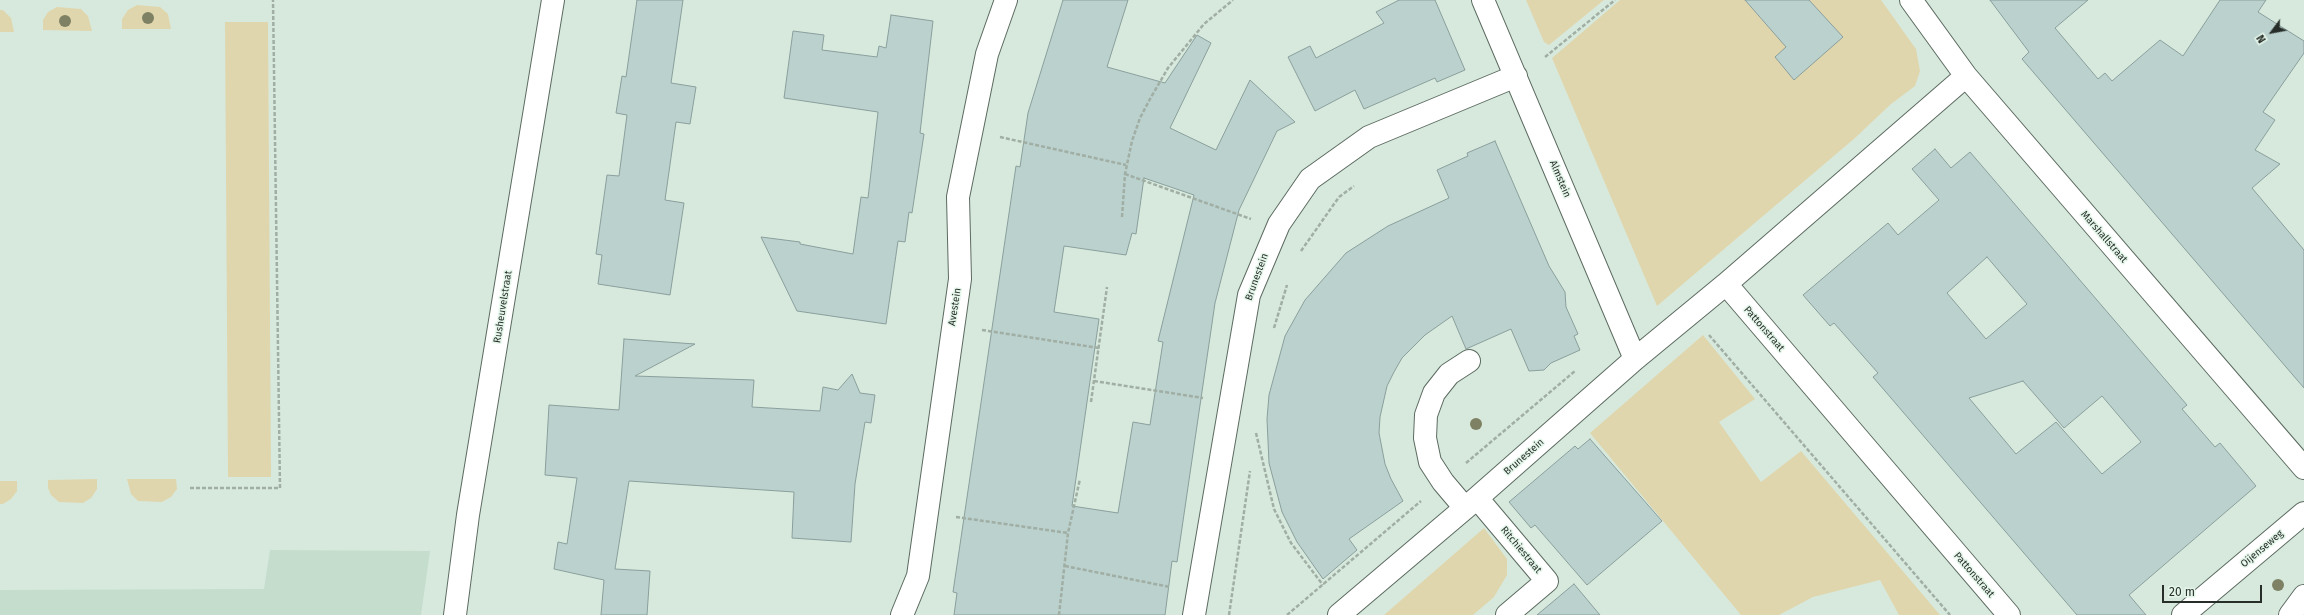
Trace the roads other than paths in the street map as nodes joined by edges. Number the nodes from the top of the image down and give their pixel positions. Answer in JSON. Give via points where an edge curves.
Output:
{"nodes":[{"id":1,"x":554,"y":0,"type":"edge"},
{"id":2,"x":1006,"y":0,"type":"edge"},
{"id":3,"x":1483,"y":0,"type":"edge"},
{"id":4,"x":1911,"y":0,"type":"edge"},
{"id":5,"x":1516,"y":76,"type":"junction"},
{"id":6,"x":1966,"y":76,"type":"junction"},
{"id":7,"x":1726,"y":284,"type":"junction"},
{"id":8,"x":1635,"y":359,"type":"junction"},
{"id":9,"x":1469,"y":361,"type":"dead end"},
{"id":10,"x":2304,"y":468,"type":"edge"},
{"id":11,"x":1471,"y":503,"type":"junction"},
{"id":12,"x":2304,"y":514,"type":"edge"},
{"id":13,"x":2304,"y":596,"type":"edge"},
{"id":14,"x":454,"y":615,"type":"edge"},
{"id":15,"x":902,"y":615,"type":"edge"},
{"id":16,"x":1194,"y":615,"type":"edge"},
{"id":17,"x":1339,"y":615,"type":"edge"},
{"id":18,"x":1507,"y":615,"type":"edge"},
{"id":19,"x":2009,"y":615,"type":"edge"},
{"id":20,"x":2183,"y":615,"type":"edge"},
{"id":21,"x":2290,"y":615,"type":"edge"}],
"edges":[{"from":1,"to":14,"type":"street","name":"Rusheuvelstraat","via":[[468,515]]},
{"from":2,"to":15,"type":"street","name":"Avestein","via":[[987,54],[958,197],[960,278],[918,576]]},
{"from":3,"to":5,"type":"street","name":"Almstein"},
{"from":4,"to":6,"type":"street","name":"Marshallstraat"},
{"from":5,"to":8,"type":"street","name":"Almstein"},
{"from":5,"to":16,"type":"street","name":"Brunestein","via":[[1369,136],[1310,179],[1276,228],[1249,295]]},
{"from":6,"to":7,"type":"street"},
{"from":6,"to":10,"type":"street","name":"Marshallstraat"},
{"from":7,"to":8,"type":"street"},
{"from":7,"to":19,"type":"street","name":"Pattonstraat"},
{"from":8,"to":11,"type":"street","name":"Brunestein"},
{"from":9,"to":11,"type":"street","via":[[1450,374],[1434,393],[1426,415],[1425,438],[1430,462],[1443,482]]},
{"from":11,"to":17,"type":"street","name":"Brunestein"},
{"from":11,"to":18,"type":"street","name":"Ritchiestraat","via":[[1547,581]]},
{"from":12,"to":20,"type":"street","name":"Oijenseweg"},
{"from":13,"to":21,"type":"street"}]}
